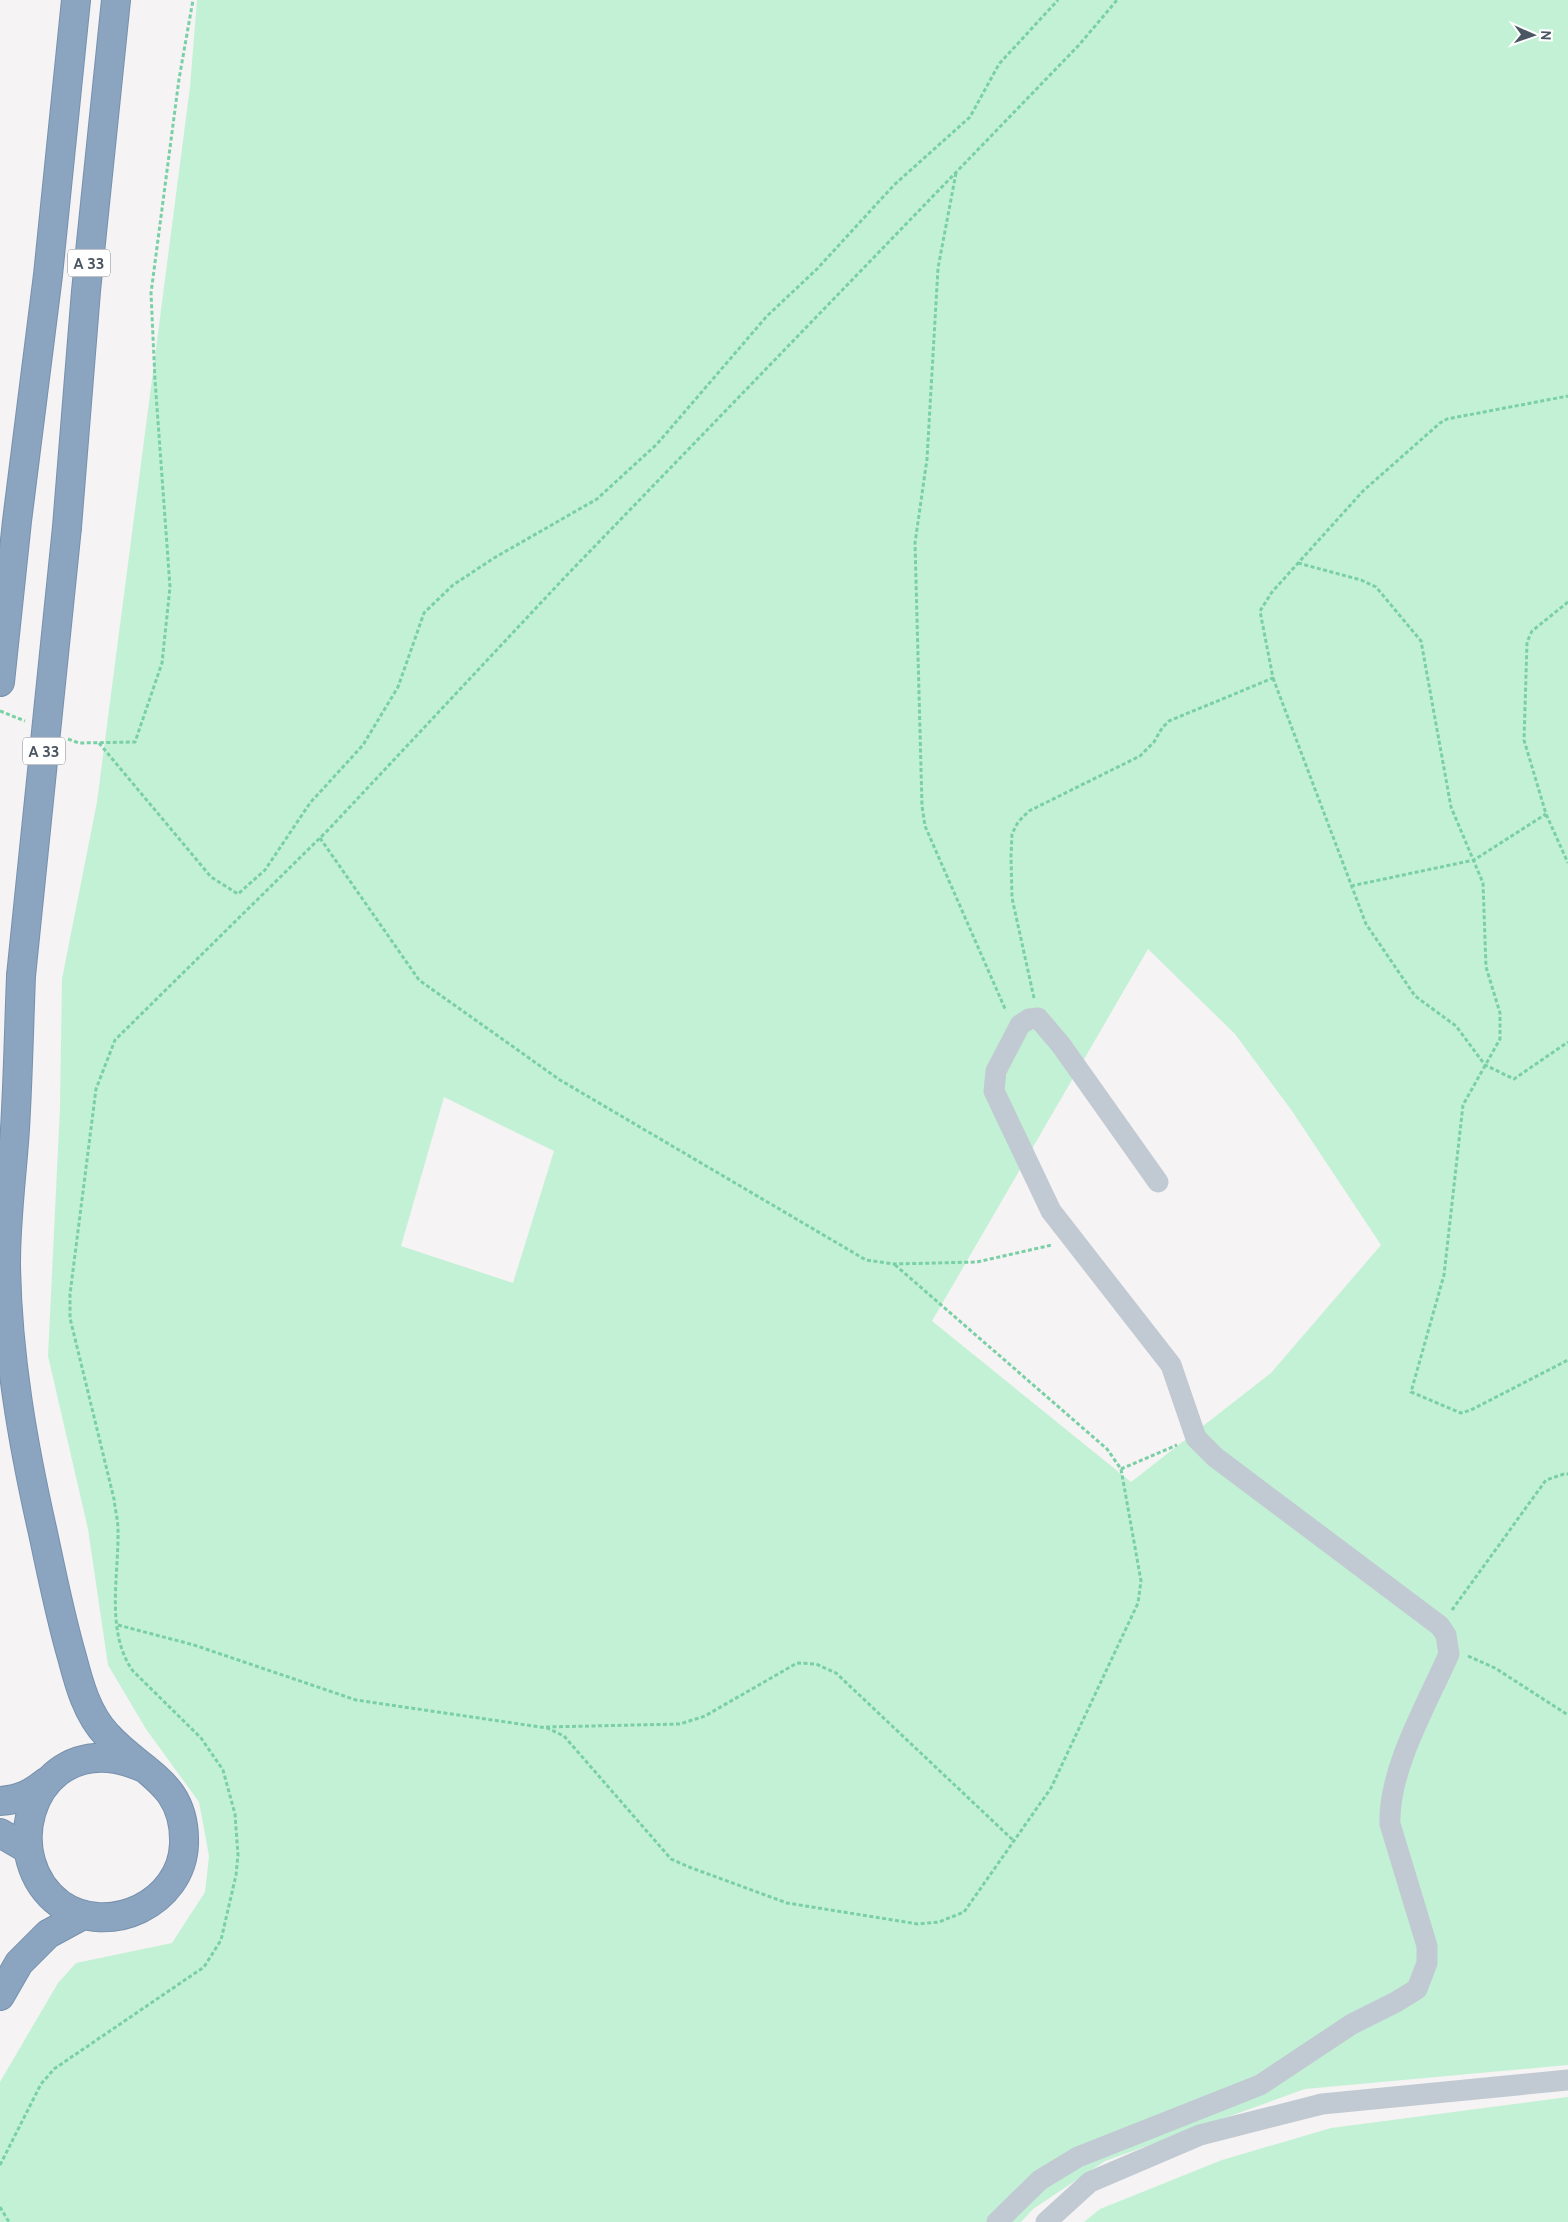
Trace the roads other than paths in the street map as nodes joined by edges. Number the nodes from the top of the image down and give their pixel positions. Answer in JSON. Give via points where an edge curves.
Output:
{"nodes":[{"id":1,"x":76,"y":0,"type":"edge"},
{"id":2,"x":116,"y":0,"type":"edge"},
{"id":3,"x":0,"y":682,"type":"edge"},
{"id":4,"x":21,"y":976,"type":"junction"},
{"id":5,"x":0,"y":1120,"type":"edge"},
{"id":6,"x":1158,"y":1182,"type":"dead end"},
{"id":7,"x":63,"y":1769,"type":"junction"},
{"id":8,"x":146,"y":1769,"type":"junction"},
{"id":9,"x":0,"y":1801,"type":"edge"},
{"id":10,"x":0,"y":1833,"type":"edge"},
{"id":11,"x":26,"y":1848,"type":"junction"},
{"id":12,"x":83,"y":1915,"type":"junction"},
{"id":13,"x":0,"y":1996,"type":"edge"},
{"id":14,"x":1568,"y":2080,"type":"edge"},
{"id":15,"x":997,"y":2222,"type":"edge"},
{"id":16,"x":1046,"y":2222,"type":"edge"}],
"edges":[{"from":1,"to":3,"type":"highway","number":"A 33","via":[[48,275]]},
{"from":2,"to":4,"type":"highway","number":"A 33","bridge":true},
{"from":4,"to":5,"type":"highway","number":"A 33"},
{"from":4,"to":8,"type":"highway","via":[[6,1262],[8,1311],[22,1430],[58,1602],[84,1698],[104,1733]]},
{"from":6,"to":15,"type":"lane","via":[[1062,1045],[1038,1018],[1020,1025],[996,1071],[994,1091],[1051,1211],[1171,1364],[1196,1438],[1215,1457],[1440,1626],[1446,1635],[1449,1654],[1396,1774],[1389,1807],[1390,1824],[1427,1946],[1427,1963],[1417,1989],[1352,2024],[1260,2085],[1078,2157],[1040,2180]]},
{"from":7,"to":8,"type":"highway","via":[[83,1760],[105,1757],[126,1760]]},
{"from":7,"to":9,"type":"highway","via":[[29,1795],[14,1801]]},
{"from":7,"to":11,"type":"highway","via":[[46,1784],[33,1803],[26,1825]]},
{"from":8,"to":12,"type":"highway","via":[[164,1783],[177,1802],[184,1824],[179,1870],[149,1905],[128,1914],[105,1918]]},
{"from":10,"to":11,"type":"highway"},
{"from":11,"to":12,"type":"highway","via":[[32,1870],[44,1890],[62,1905]]},
{"from":12,"to":13,"type":"highway","via":[[48,1934],[20,1963]]},
{"from":14,"to":16,"type":"lane","via":[[1322,2104],[1200,2135],[1090,2182]]}]}
